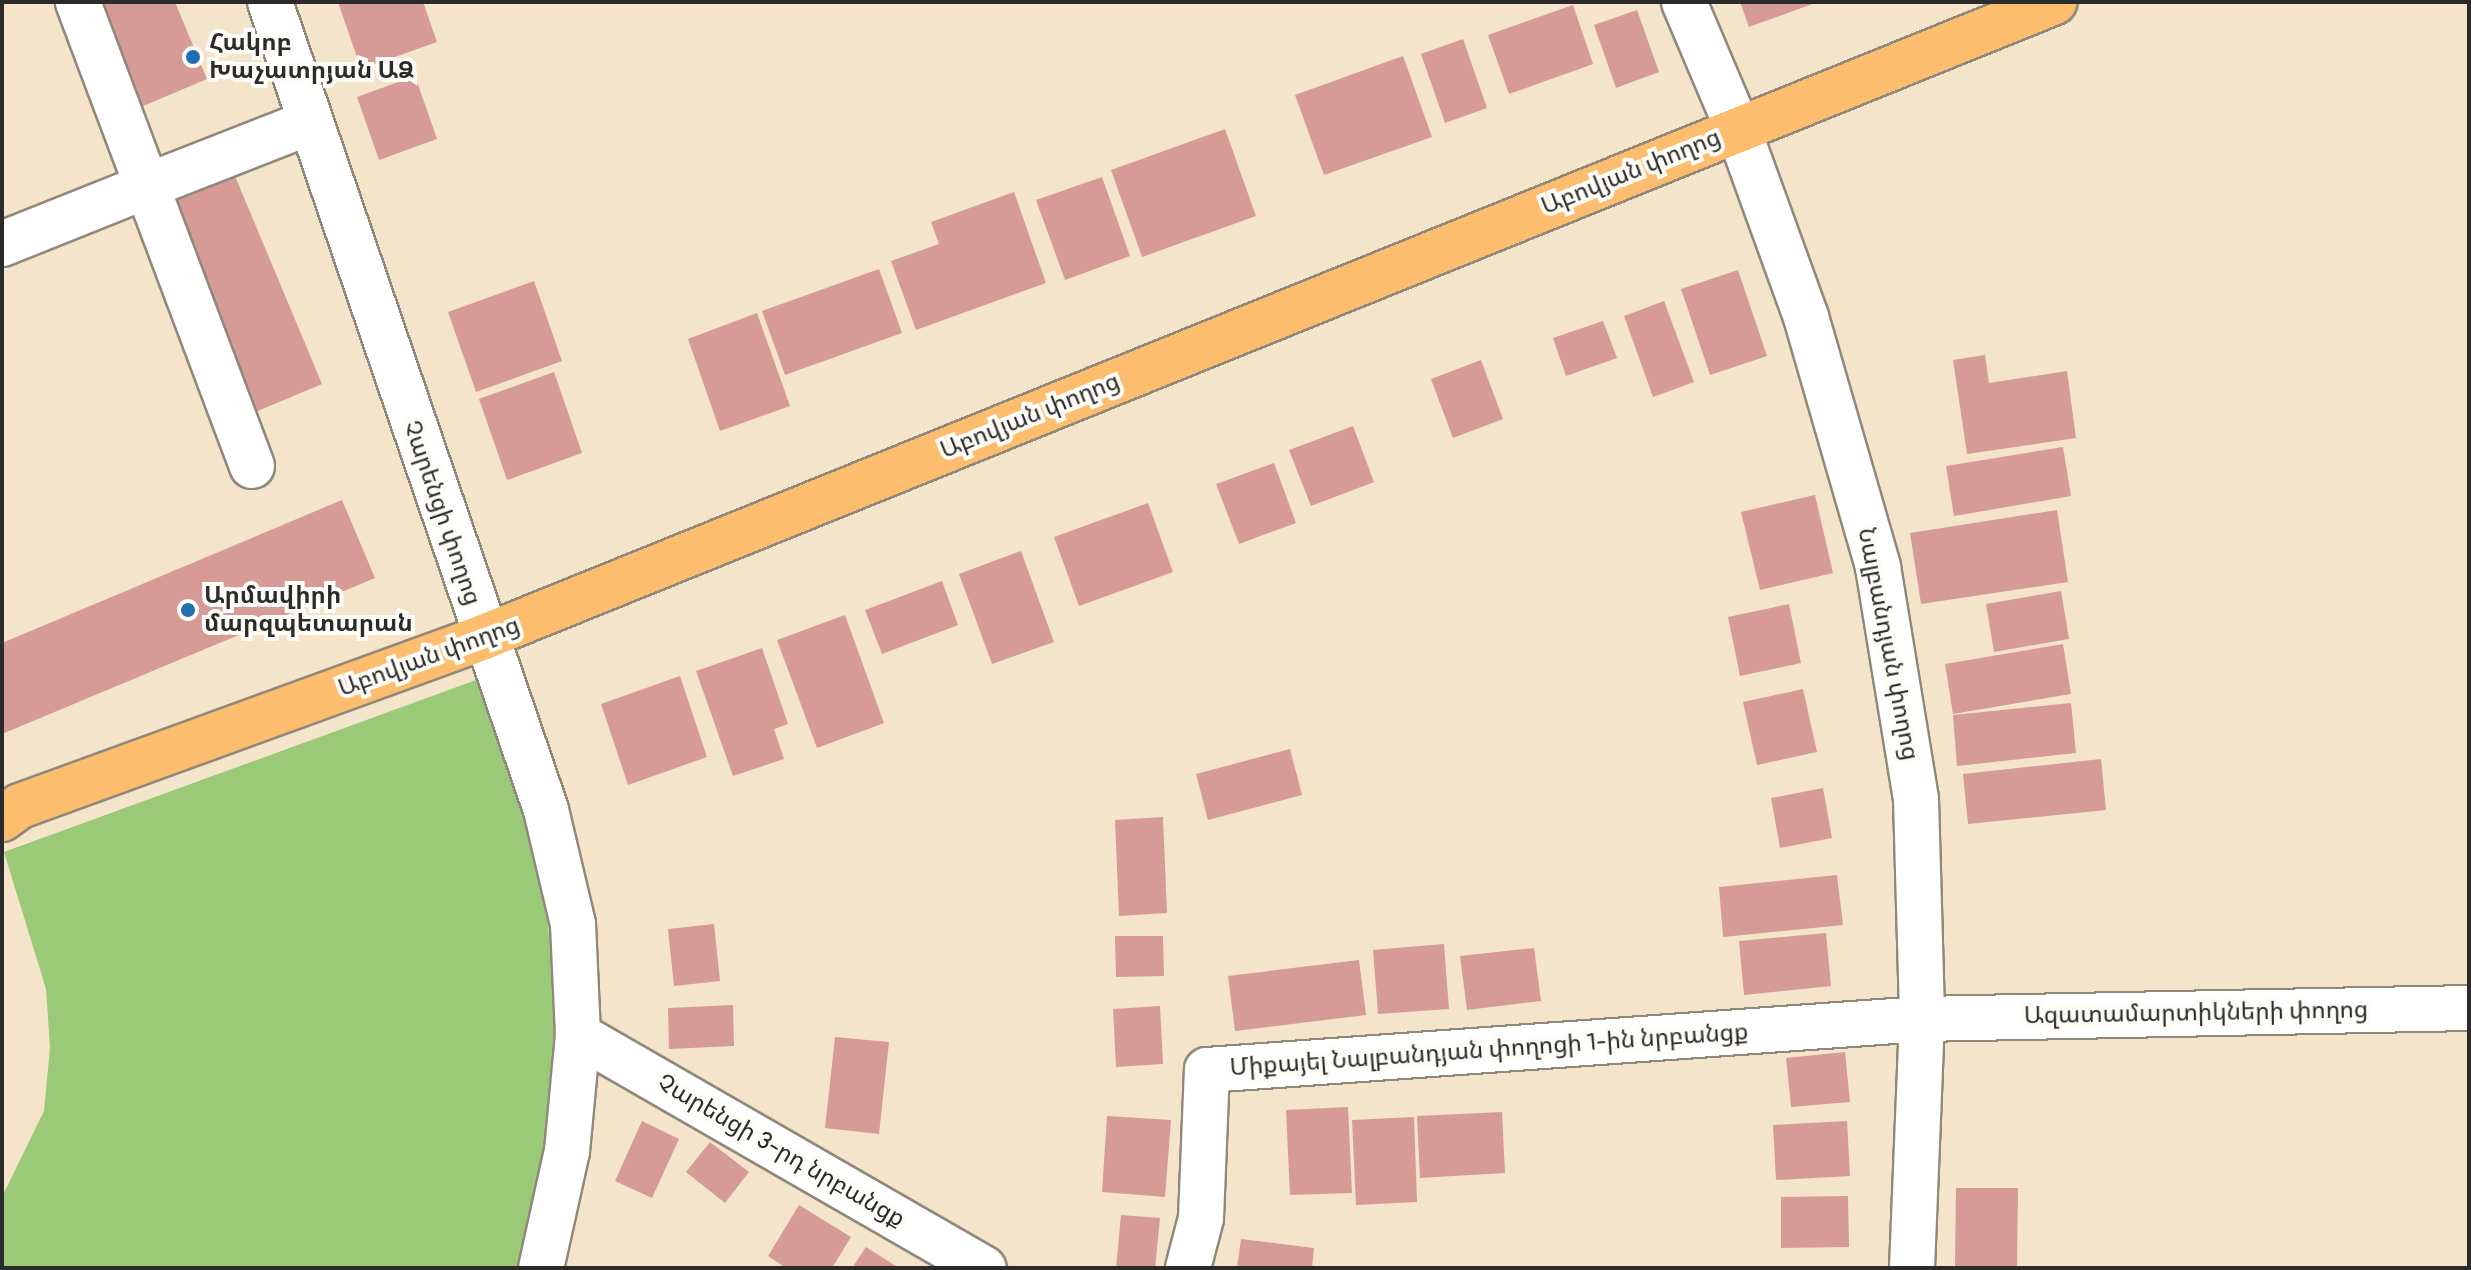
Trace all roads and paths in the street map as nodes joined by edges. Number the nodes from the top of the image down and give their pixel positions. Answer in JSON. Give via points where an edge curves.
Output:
{"nodes":[{"id":1,"x":78,"y":2,"type":"edge"},
{"id":2,"x":270,"y":2,"type":"edge"},
{"id":3,"x":1684,"y":2,"type":"edge"},
{"id":4,"x":2055,"y":2,"type":"edge"},
{"id":5,"x":310,"y":122,"type":"junction"},
{"id":6,"x":1738,"y":129,"type":"junction"},
{"id":7,"x":147,"y":186,"type":"junction"},
{"id":8,"x":2,"y":244,"type":"edge"},
{"id":9,"x":252,"y":466,"type":"dead end"},
{"id":10,"x":484,"y":637,"type":"junction"},
{"id":11,"x":2,"y":819,"type":"edge"},
{"id":12,"x":2469,"y":1008,"type":"edge"},
{"id":13,"x":1922,"y":1019,"type":"junction"},
{"id":14,"x":578,"y":1035,"type":"junction"},
{"id":15,"x":541,"y":1268,"type":"edge"},
{"id":16,"x":984,"y":1268,"type":"edge"},
{"id":17,"x":1188,"y":1268,"type":"edge"},
{"id":18,"x":1912,"y":1268,"type":"edge"}],
"edges":[{"from":1,"to":7,"type":"street"},
{"from":2,"to":5,"type":"street","name":"Չարենցի փողոց"},
{"from":3,"to":6,"type":"street","name":"Նալբանդյան փողոց"},
{"from":4,"to":6,"type":"main road","name":"Աբովյան փողոց"},
{"from":5,"to":7,"type":"street"},
{"from":5,"to":10,"type":"street","name":"Չարենցի փողոց"},
{"from":6,"to":10,"type":"main road","name":"Աբովյան փողոց"},
{"from":6,"to":13,"type":"street","name":"Նալբանդյան փողոց","via":[[1806,317],[1878,567],[1916,799]]},
{"from":7,"to":8,"type":"street"},
{"from":7,"to":9,"type":"street"},
{"from":10,"to":11,"type":"main road","name":"Աբովյան փողոց","via":[[20,806]]},
{"from":10,"to":14,"type":"street","name":"Չարենցի փողոց","via":[[546,810],[573,924]]},
{"from":12,"to":13,"type":"street","name":"Ազատամարտիկների փողոց"},
{"from":13,"to":17,"type":"street","name":"Միքայել Նալբանդյան փողոցի 1-ին նրբանցք","via":[[1207,1070],[1201,1218]]},
{"from":13,"to":18,"type":"street","name":"Նալբանդյան փողոց"},
{"from":14,"to":15,"type":"street","name":"Չարենցի փողոց","via":[[567,1151]]},
{"from":14,"to":16,"type":"street","name":"Չարենցի 3-րդ նրբանցք"}]}
